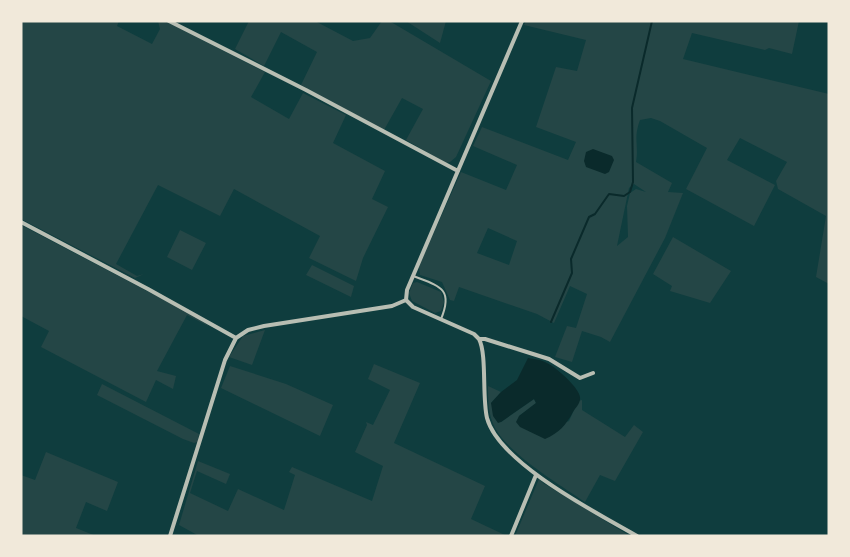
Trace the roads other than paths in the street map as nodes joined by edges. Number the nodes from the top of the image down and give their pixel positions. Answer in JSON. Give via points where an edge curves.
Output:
{"nodes":[{"id":1,"x":169,"y":21,"type":"edge"},
{"id":2,"x":522,"y":21,"type":"edge"},
{"id":3,"x":458,"y":171,"type":"junction"},
{"id":4,"x":21,"y":222,"type":"edge"},
{"id":5,"x":413,"y":276,"type":"junction"},
{"id":6,"x":406,"y":300,"type":"junction"},
{"id":7,"x":441,"y":320,"type":"junction"},
{"id":8,"x":236,"y":338,"type":"junction"},
{"id":9,"x":479,"y":339,"type":"junction"},
{"id":10,"x":593,"y":373,"type":"dead end"},
{"id":11,"x":536,"y":475,"type":"junction"},
{"id":12,"x":170,"y":536,"type":"edge"},
{"id":13,"x":511,"y":536,"type":"edge"},
{"id":14,"x":637,"y":536,"type":"edge"}],
"edges":[{"from":1,"to":3,"type":"street"},
{"from":2,"to":3,"type":"street"},
{"from":3,"to":5,"type":"street"},
{"from":4,"to":8,"type":"street"},
{"from":5,"to":6,"type":"street"},
{"from":5,"to":7,"type":"lane","via":[[437,286],[446,295],[447,305]]},
{"from":6,"to":7,"type":"street","via":[[413,307]]},
{"from":6,"to":8,"type":"street","via":[[392,306],[264,326],[248,330]]},
{"from":7,"to":9,"type":"street"},
{"from":8,"to":12,"type":"street","via":[[225,360]]},
{"from":9,"to":10,"type":"street","via":[[549,359],[580,378]]},
{"from":9,"to":11,"type":"street","via":[[485,408],[491,428],[504,447]]},
{"from":11,"to":13,"type":"street"},
{"from":11,"to":14,"type":"street"}]}
